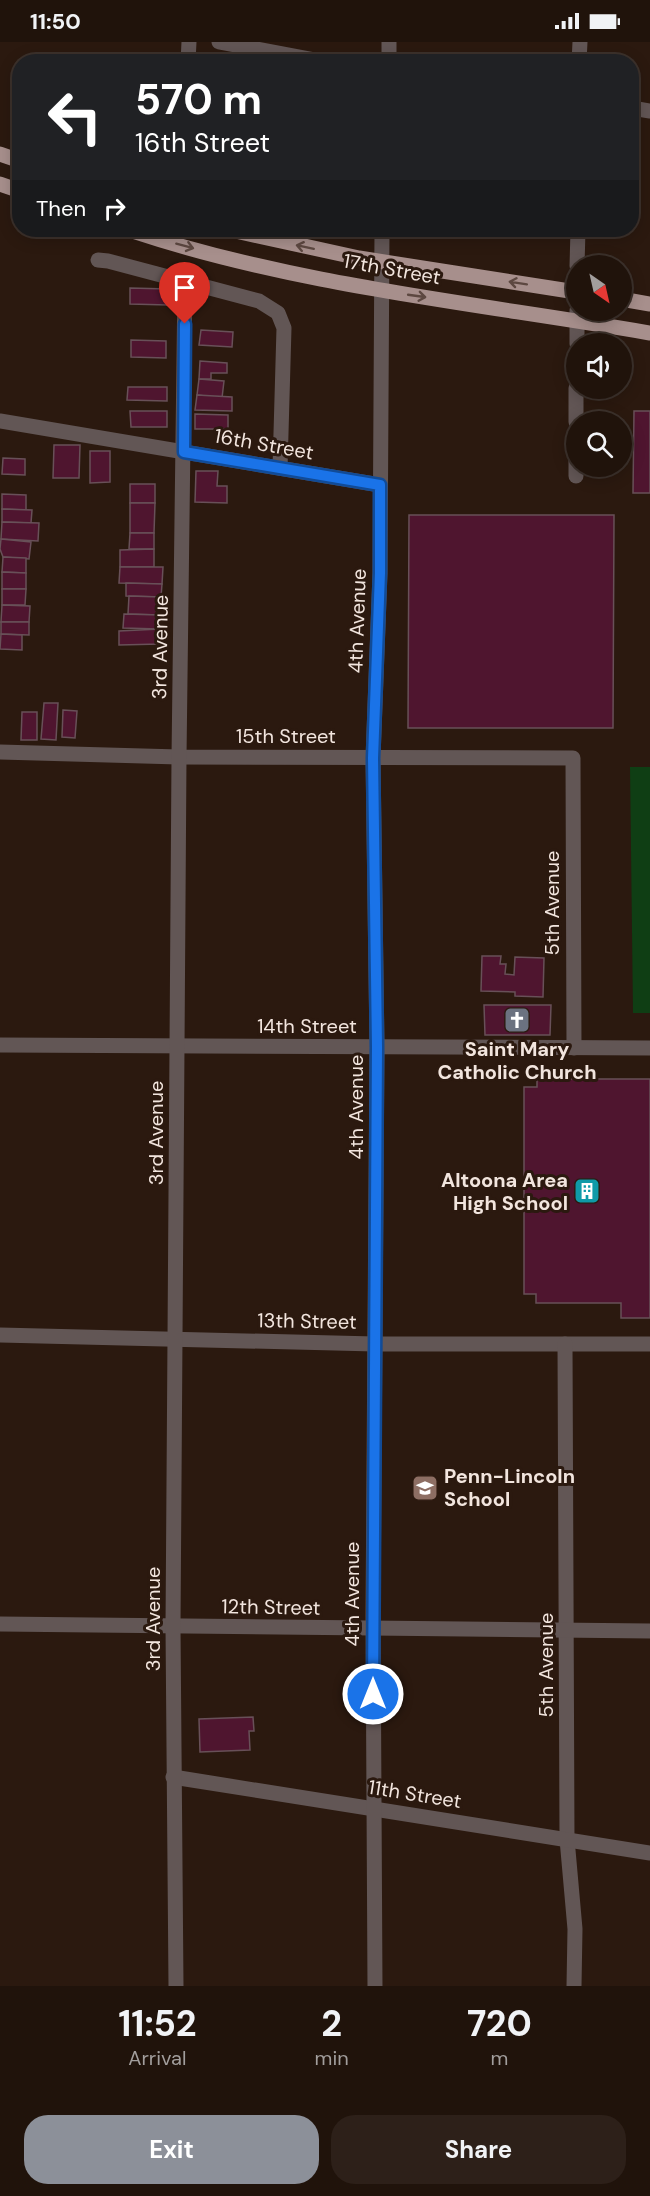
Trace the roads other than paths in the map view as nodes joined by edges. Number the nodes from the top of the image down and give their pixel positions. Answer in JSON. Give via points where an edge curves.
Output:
{"nodes":[{"id":1,"x":219,"y":42,"type":"edge"},
{"id":2,"x":283,"y":54,"type":"edge"},
{"id":3,"x":153,"y":237,"type":"edge"},
{"id":4,"x":265,"y":237,"type":"edge"},
{"id":5,"x":382,"y":237,"type":"edge"},
{"id":6,"x":578,"y":237,"type":"edge"},
{"id":7,"x":577,"y":255,"type":"edge"},
{"id":8,"x":98,"y":260,"type":"dead end"},
{"id":9,"x":381,"y":261,"type":"junction"},
{"id":10,"x":185,"y":281,"type":"junction"},
{"id":11,"x":381,"y":289,"type":"junction"},
{"id":12,"x":566,"y":290,"type":"edge"},
{"id":13,"x":632,"y":301,"type":"edge"},
{"id":14,"x":650,"y":304,"type":"edge"},
{"id":15,"x":566,"y":314,"type":"edge"},
{"id":16,"x":598,"y":321,"type":"edge"},
{"id":17,"x":650,"y":333,"type":"edge"},
{"id":18,"x":0,"y":421,"type":"edge"},
{"id":19,"x":184,"y":452,"type":"junction"},
{"id":20,"x":280,"y":468,"type":"junction"},
{"id":21,"x":380,"y":485,"type":"junction"},
{"id":22,"x":0,"y":752,"type":"edge"},
{"id":23,"x":179,"y":757,"type":"junction"},
{"id":24,"x":373,"y":758,"type":"junction"},
{"id":25,"x":573,"y":758,"type":"joint"},
{"id":26,"x":0,"y":1045,"type":"edge"},
{"id":27,"x":178,"y":1046,"type":"junction"},
{"id":28,"x":377,"y":1047,"type":"junction"},
{"id":29,"x":574,"y":1048,"type":"junction"},
{"id":30,"x":650,"y":1048,"type":"edge"},
{"id":31,"x":0,"y":1335,"type":"edge"},
{"id":32,"x":176,"y":1339,"type":"junction"},
{"id":33,"x":375,"y":1344,"type":"junction"},
{"id":34,"x":565,"y":1344,"type":"junction"},
{"id":35,"x":650,"y":1344,"type":"edge"},
{"id":36,"x":0,"y":1624,"type":"edge"},
{"id":37,"x":173,"y":1627,"type":"junction"},
{"id":38,"x":373,"y":1629,"type":"junction"},
{"id":39,"x":567,"y":1631,"type":"junction"},
{"id":40,"x":650,"y":1631,"type":"edge"},
{"id":41,"x":173,"y":1777,"type":"junction"},
{"id":42,"x":374,"y":1809,"type":"junction"},
{"id":43,"x":567,"y":1839,"type":"junction"},
{"id":44,"x":650,"y":1853,"type":"edge"},
{"id":45,"x":176,"y":1986,"type":"edge"},
{"id":46,"x":375,"y":1986,"type":"edge"},
{"id":47,"x":574,"y":1986,"type":"edge"}],
"edges":[{"from":1,"to":2,"type":"street"},
{"from":3,"to":11,"type":"main road","name":"17th Street","one_way":true,"via":[[268,267]]},
{"from":9,"to":4,"type":"main road","name":"17th Street","one_way":true},
{"from":5,"to":9,"type":"street","name":"4th Avenue"},
{"from":6,"to":7,"type":"street"},
{"from":8,"to":10,"type":"street"},
{"from":9,"to":11,"type":"street","name":"4th Avenue"},
{"from":12,"to":9,"type":"main road","name":"17th Street","one_way":true},
{"from":10,"to":19,"type":"street","name":"3rd Avenue"},
{"from":10,"to":20,"type":"street","via":[[259,301],[273,308],[281,319],[284,328]]},
{"from":11,"to":15,"type":"main road","name":"17th Street","one_way":true},
{"from":11,"to":21,"type":"street","name":"4th Avenue"},
{"from":13,"to":14,"type":"main road"},
{"from":16,"to":17,"type":"main road","name":"17th Street"},
{"from":18,"to":19,"type":"street","name":"16th Street"},
{"from":19,"to":20,"type":"street","name":"16th Street"},
{"from":19,"to":23,"type":"street","name":"3rd Avenue"},
{"from":20,"to":21,"type":"street","name":"16th Street"},
{"from":21,"to":24,"type":"street","name":"4th Avenue"},
{"from":22,"to":23,"type":"street","name":"15th Street"},
{"from":23,"to":24,"type":"street","name":"15th Street"},
{"from":23,"to":27,"type":"street","name":"3rd Avenue"},
{"from":24,"to":25,"type":"street","name":"15th Street"},
{"from":24,"to":28,"type":"street","name":"4th Avenue"},
{"from":25,"to":29,"type":"street","name":"5th Avenue"},
{"from":26,"to":27,"type":"street","name":"14th Street"},
{"from":27,"to":28,"type":"street","name":"14th Street"},
{"from":27,"to":32,"type":"street","name":"3rd Avenue"},
{"from":28,"to":29,"type":"street","name":"14th Street"},
{"from":28,"to":33,"type":"street","name":"4th Avenue"},
{"from":29,"to":30,"type":"street","name":"14th Street"},
{"from":31,"to":32,"type":"street","name":"13th Street"},
{"from":32,"to":33,"type":"street","name":"13th Street"},
{"from":32,"to":37,"type":"street","name":"3rd Avenue"},
{"from":33,"to":34,"type":"street","name":"13th Street"},
{"from":33,"to":38,"type":"street","name":"4th Avenue"},
{"from":34,"to":35,"type":"street","name":"13th Street"},
{"from":34,"to":39,"type":"street","name":"5th Avenue"},
{"from":36,"to":37,"type":"street","name":"12th Street"},
{"from":37,"to":38,"type":"street","name":"12th Street"},
{"from":37,"to":41,"type":"street","name":"3rd Avenue"},
{"from":38,"to":39,"type":"street","name":"12th Street"},
{"from":38,"to":42,"type":"street","name":"4th Avenue"},
{"from":39,"to":40,"type":"street","name":"12th Street"},
{"from":39,"to":43,"type":"street","name":"5th Avenue"},
{"from":41,"to":42,"type":"street","name":"11th Street"},
{"from":41,"to":45,"type":"street","name":"3rd Avenue"},
{"from":42,"to":43,"type":"street","name":"11th Street"},
{"from":42,"to":46,"type":"street","name":"4th Avenue"},
{"from":43,"to":44,"type":"street","name":"11th Street"},
{"from":43,"to":47,"type":"street","name":"5th Avenue","via":[[575,1929]]}]}
